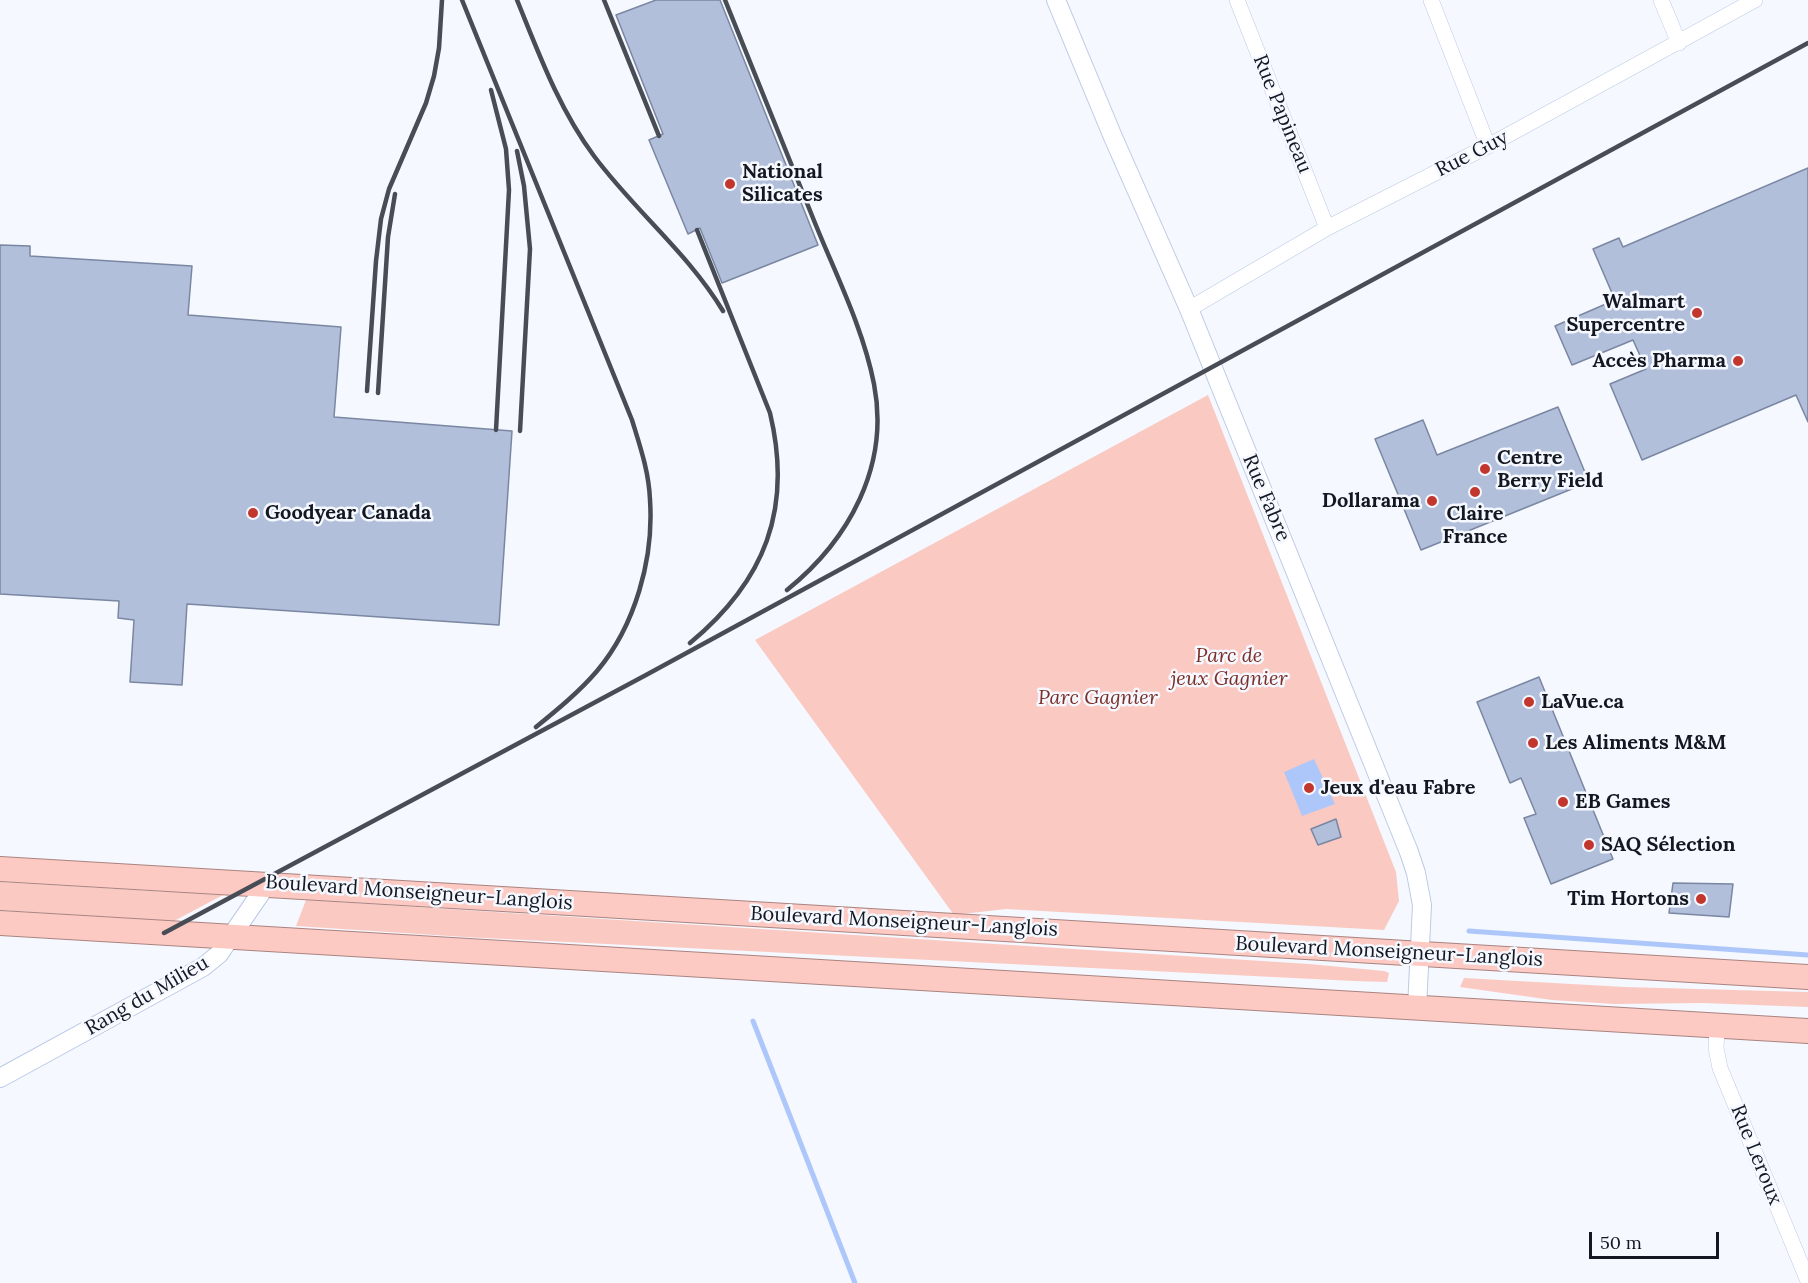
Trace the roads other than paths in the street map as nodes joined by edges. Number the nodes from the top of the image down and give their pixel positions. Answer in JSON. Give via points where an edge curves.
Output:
{"nodes":[{"id":1,"x":1056,"y":0,"type":"edge"},
{"id":2,"x":1237,"y":0,"type":"edge"},
{"id":3,"x":1431,"y":0,"type":"edge"},
{"id":4,"x":1661,"y":0,"type":"edge"},
{"id":5,"x":1755,"y":0,"type":"edge"},
{"id":6,"x":1679,"y":43,"type":"junction"},
{"id":7,"x":1488,"y":146,"type":"junction"},
{"id":8,"x":1327,"y":228,"type":"junction"},
{"id":9,"x":1190,"y":309,"type":"junction"},
{"id":10,"x":0,"y":868,"type":"edge"},
{"id":11,"x":267,"y":884,"type":"junction"},
{"id":12,"x":0,"y":923,"type":"edge"},
{"id":13,"x":231,"y":937,"type":"junction"},
{"id":14,"x":1420,"y":954,"type":"junction"},
{"id":15,"x":1808,"y":977,"type":"edge"},
{"id":16,"x":1417,"y":1008,"type":"junction"},
{"id":17,"x":1717,"y":1026,"type":"junction"},
{"id":18,"x":1808,"y":1031,"type":"edge"},
{"id":19,"x":0,"y":1078,"type":"edge"},
{"id":20,"x":1808,"y":1281,"type":"edge"}],
"edges":[{"from":1,"to":9,"type":"street","name":"Rue Fabre"},
{"from":2,"to":8,"type":"street","name":"Rue Papineau"},
{"from":3,"to":7,"type":"street"},
{"from":4,"to":6,"type":"street"},
{"from":5,"to":6,"type":"street","name":"Rue Guy"},
{"from":6,"to":7,"type":"street","name":"Rue Guy"},
{"from":7,"to":8,"type":"street","name":"Rue Guy"},
{"from":8,"to":9,"type":"street","name":"Rue Guy"},
{"from":9,"to":14,"type":"street","name":"Rue Fabre","via":[[1409,852],[1422,905]]},
{"from":10,"to":11,"type":"highway","name":"Boulevard Monseigneur-Langlois"},
{"from":11,"to":13,"type":"street","name":"Rang du Milieu"},
{"from":11,"to":14,"type":"highway","name":"Boulevard Monseigneur-Langlois"},
{"from":12,"to":13,"type":"highway"},
{"from":13,"to":16,"type":"highway"},
{"from":13,"to":19,"type":"street","name":"Rang du Milieu","via":[[219,954],[192,974]]},
{"from":14,"to":15,"type":"highway","name":"Boulevard Monseigneur-Langlois"},
{"from":14,"to":16,"type":"street","name":"Rue Fabre"},
{"from":16,"to":17,"type":"highway"},
{"from":17,"to":18,"type":"highway"},
{"from":17,"to":20,"type":"street","name":"Rue Leroux","via":[[1720,1068]]}]}
